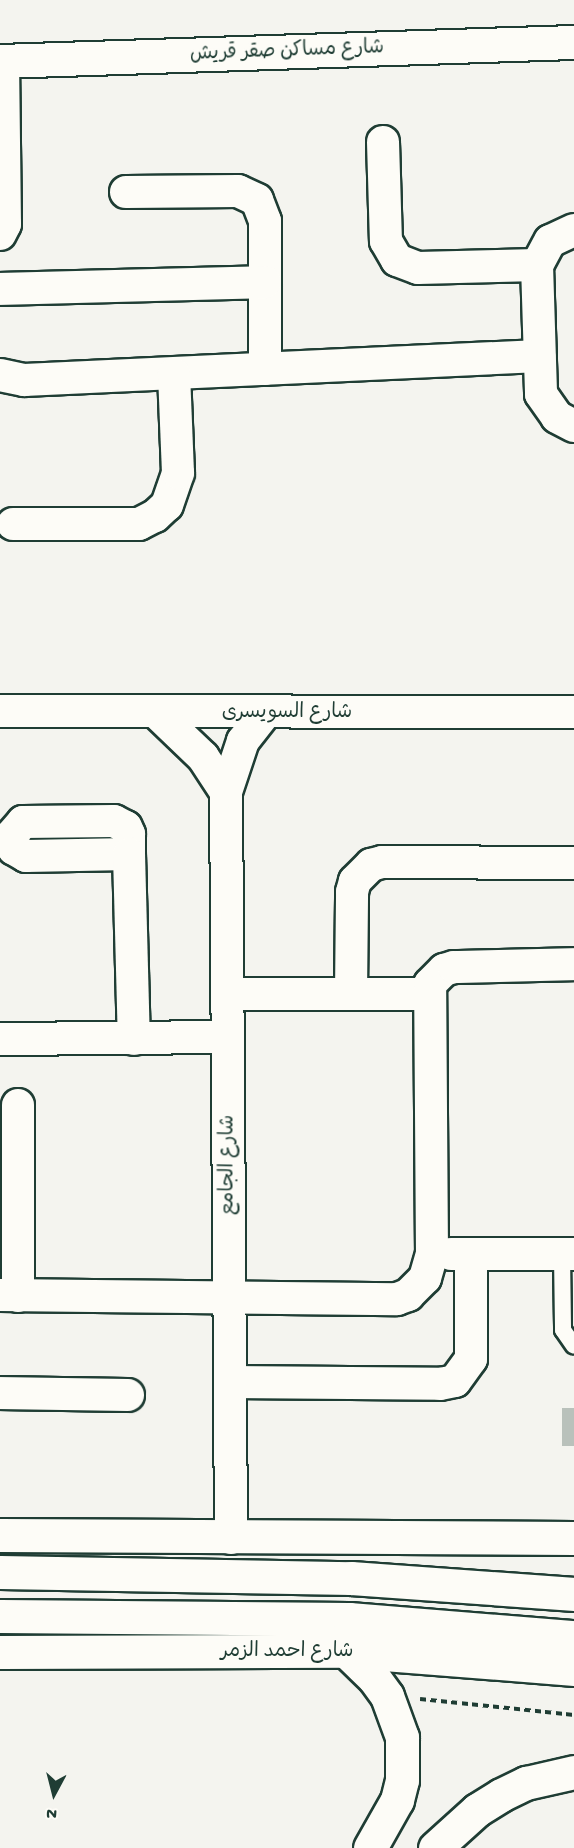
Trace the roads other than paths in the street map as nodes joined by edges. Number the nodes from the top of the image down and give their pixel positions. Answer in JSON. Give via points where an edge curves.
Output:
{"nodes":[{"id":1,"x":574,"y":42,"type":"edge"},
{"id":2,"x":2,"y":61,"type":"edge"},
{"id":3,"x":2,"y":133,"type":"edge"},
{"id":4,"x":383,"y":142,"type":"dead end"},
{"id":5,"x":126,"y":192,"type":"dead end"},
{"id":6,"x":574,"y":230,"type":"edge"},
{"id":7,"x":0,"y":234,"type":"edge"},
{"id":8,"x":537,"y":265,"type":"junction"},
{"id":9,"x":265,"y":282,"type":"junction"},
{"id":10,"x":0,"y":288,"type":"edge"},
{"id":11,"x":539,"y":356,"type":"junction"},
{"id":12,"x":265,"y":369,"type":"junction"},
{"id":13,"x":174,"y":374,"type":"junction"},
{"id":14,"x":0,"y":375,"type":"edge"},
{"id":15,"x":574,"y":426,"type":"edge"},
{"id":16,"x":13,"y":524,"type":"dead end"},
{"id":17,"x":0,"y":711,"type":"edge"},
{"id":18,"x":265,"y":712,"type":"junction"},
{"id":19,"x":574,"y":712,"type":"edge"},
{"id":20,"x":158,"y":714,"type":"junction"},
{"id":21,"x":226,"y":792,"type":"junction"},
{"id":22,"x":129,"y":854,"type":"dead end"},
{"id":23,"x":574,"y":863,"type":"edge"},
{"id":24,"x":574,"y":964,"type":"edge"},
{"id":25,"x":228,"y":994,"type":"junction"},
{"id":26,"x":351,"y":994,"type":"junction"},
{"id":27,"x":427,"y":994,"type":"junction"},
{"id":28,"x":228,"y":1037,"type":"junction"},
{"id":29,"x":0,"y":1039,"type":"edge"},
{"id":30,"x":134,"y":1039,"type":"junction"},
{"id":31,"x":18,"y":1105,"type":"dead end"},
{"id":32,"x":432,"y":1254,"type":"junction"},
{"id":33,"x":471,"y":1254,"type":"junction"},
{"id":34,"x":568,"y":1255,"type":"edge"},
{"id":35,"x":9,"y":1265,"type":"edge"},
{"id":36,"x":9,"y":1296,"type":"edge"},
{"id":37,"x":230,"y":1300,"type":"junction"},
{"id":38,"x":574,"y":1346,"type":"edge"},
{"id":39,"x":230,"y":1382,"type":"junction"},
{"id":40,"x":0,"y":1393,"type":"edge"},
{"id":41,"x":128,"y":1395,"type":"dead end"},
{"id":42,"x":0,"y":1535,"type":"edge"},
{"id":43,"x":231,"y":1538,"type":"junction"},
{"id":44,"x":574,"y":1538,"type":"edge"},
{"id":45,"x":0,"y":1572,"type":"edge"},
{"id":46,"x":574,"y":1594,"type":"edge"},
{"id":47,"x":0,"y":1616,"type":"edge"},
{"id":48,"x":574,"y":1637,"type":"edge"},
{"id":49,"x":346,"y":1651,"type":"junction"},
{"id":50,"x":0,"y":1652,"type":"edge"},
{"id":51,"x":574,"y":1669,"type":"edge"},
{"id":52,"x":574,"y":1772,"type":"edge"},
{"id":53,"x":370,"y":1848,"type":"edge"},
{"id":54,"x":435,"y":1848,"type":"edge"}],
"edges":[{"from":1,"to":2,"type":"main road","name":"شارع مساكن صقر قريش"},
{"from":2,"to":3,"type":"street"},
{"from":3,"to":7,"type":"street","via":[[5,224]]},
{"from":4,"to":8,"type":"street","via":[[386,242],[397,260],[418,268]]},
{"from":5,"to":9,"type":"street","via":[[249,194],[257,200],[265,221]]},
{"from":6,"to":8,"type":"street","via":[[550,241]]},
{"from":8,"to":11,"type":"street"},
{"from":9,"to":10,"type":"street"},
{"from":9,"to":12,"type":"street"},
{"from":11,"to":12,"type":"street"},
{"from":11,"to":15,"type":"street","via":[[541,394],[557,417]]},
{"from":12,"to":13,"type":"street"},
{"from":13,"to":14,"type":"street","via":[[24,380]]},
{"from":13,"to":16,"type":"street","via":[[178,473],[168,505],[139,524]]},
{"from":17,"to":20,"type":"street","name":"شارع السويسرى"},
{"from":18,"to":19,"type":"street","name":"شارع السويسرى"},
{"from":18,"to":20,"type":"street","name":"شارع السويسرى"},
{"from":18,"to":21,"type":"street","name":"شارع الجامع","via":[[243,741]]},
{"from":20,"to":21,"type":"street","via":[[189,741]]},
{"from":21,"to":25,"type":"street","name":"شارع الجامع"},
{"from":22,"to":30,"type":"street"},
{"from":23,"to":26,"type":"street","via":[[371,865],[355,881],[352,892]]},
{"from":24,"to":27,"type":"street","via":[[454,967],[436,976]]},
{"from":25,"to":26,"type":"street"},
{"from":25,"to":28,"type":"street","name":"شارع الجامع"},
{"from":26,"to":27,"type":"street"},
{"from":27,"to":32,"type":"street"},
{"from":28,"to":30,"type":"street"},
{"from":28,"to":37,"type":"street","name":"شارع الجامع"},
{"from":29,"to":30,"type":"street"},
{"from":31,"to":35,"type":"street"},
{"from":32,"to":33,"type":"street"},
{"from":32,"to":37,"type":"street","via":[[422,1283],[397,1299]]},
{"from":33,"to":34,"type":"street"},
{"from":33,"to":39,"type":"street","via":[[471,1359],[455,1381]]},
{"from":34,"to":38,"type":"lane","via":[[563,1330]]},
{"from":35,"to":36,"type":"street"},
{"from":36,"to":37,"type":"street"},
{"from":37,"to":39,"type":"street","name":"شارع الجامع"},
{"from":39,"to":43,"type":"street","name":"شارع الجامع"},
{"from":40,"to":41,"type":"street"},
{"from":42,"to":43,"type":"main road"},
{"from":43,"to":44,"type":"main road"},
{"from":45,"to":46,"type":"main road","via":[[351,1578]]},
{"from":47,"to":48,"type":"main road","via":[[349,1619]]},
{"from":49,"to":50,"type":"main road","name":"شارع احمد الزمر"},
{"from":49,"to":51,"type":"main road","name":"شارع احمد الزمر"},
{"from":49,"to":53,"type":"main road","via":[[367,1669],[387,1696],[402,1737],[402,1780],[390,1819]]},
{"from":52,"to":54,"type":"main road","via":[[526,1783],[501,1795],[477,1810]]}]}
